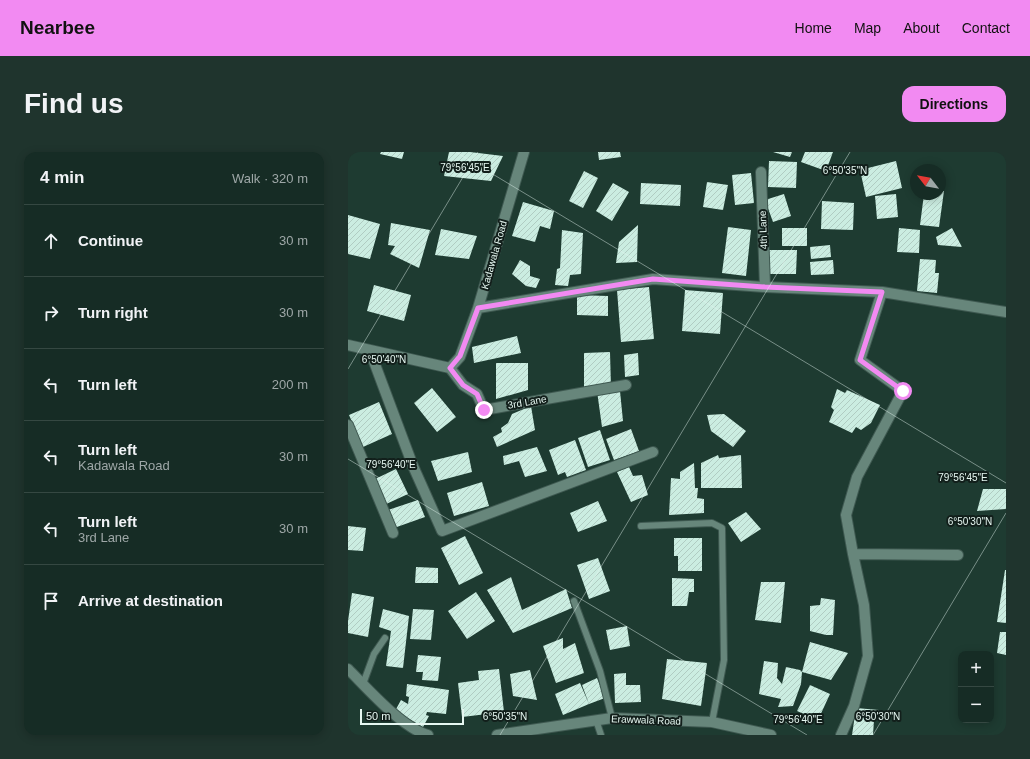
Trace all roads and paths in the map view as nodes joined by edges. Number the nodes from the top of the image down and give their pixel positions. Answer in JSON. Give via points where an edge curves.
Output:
{"nodes":[{"id":1,"x":524,"y":152,"type":"edge"},
{"id":2,"x":761,"y":172,"type":"dead end"},
{"id":3,"x":765,"y":287,"type":"junction"},
{"id":4,"x":882,"y":292,"type":"junction"},
{"id":5,"x":478,"y":308,"type":"junction"},
{"id":6,"x":1006,"y":312,"type":"edge"},
{"id":7,"x":348,"y":345,"type":"edge"},
{"id":8,"x":370,"y":351,"type":"junction"},
{"id":9,"x":450,"y":368,"type":"junction"},
{"id":10,"x":626,"y":385,"type":"dead end"},
{"id":11,"x":348,"y":425,"type":"edge"},
{"id":12,"x":652,"y":452,"type":"dead end"},
{"id":13,"x":641,"y":526,"type":"dead end"},
{"id":14,"x":393,"y":533,"type":"dead end"},
{"id":15,"x":853,"y":554,"type":"junction"},
{"id":16,"x":958,"y":556,"type":"dead end"},
{"id":17,"x":574,"y":601,"type":"dead end"},
{"id":18,"x":384,"y":638,"type":"dead end"},
{"id":19,"x":348,"y":669,"type":"edge"},
{"id":20,"x":363,"y":684,"type":"junction"},
{"id":21,"x":612,"y":718,"type":"junction"},
{"id":22,"x":596,"y":720,"type":"junction"},
{"id":23,"x":712,"y":722,"type":"junction"},
{"id":24,"x":411,"y":731,"type":"edge"},
{"id":25,"x":428,"y":735,"type":"edge"},
{"id":26,"x":503,"y":735,"type":"edge"},
{"id":27,"x":601,"y":735,"type":"edge"},
{"id":28,"x":771,"y":735,"type":"edge"},
{"id":29,"x":841,"y":735,"type":"edge"}],
"edges":[{"from":1,"to":5,"type":"street","name":"Kadawala Road"},
{"from":2,"to":3,"type":"street","name":"4th Lane"},
{"from":3,"to":4,"type":"street"},
{"from":3,"to":5,"type":"street","via":[[653,279]]},
{"from":4,"to":6,"type":"street"},
{"from":4,"to":15,"type":"street","via":[[860,360],[903,391],[857,477],[846,515]]},
{"from":5,"to":9,"type":"street","name":"Kadawala Road","via":[[460,356]]},
{"from":7,"to":8,"type":"street"},
{"from":8,"to":9,"type":"street"},
{"from":8,"to":12,"type":"street","via":[[413,466],[442,531]]},
{"from":9,"to":10,"type":"street","name":"3rd Lane","via":[[463,385],[477,394],[484,410]]},
{"from":11,"to":14,"type":"street"},
{"from":13,"to":23,"type":"lane","via":[[712,523],[722,528],[724,660]]},
{"from":15,"to":16,"type":"street"},
{"from":15,"to":29,"type":"street","via":[[864,605],[868,656],[854,706]]},
{"from":17,"to":21,"type":"lane","via":[[600,671]]},
{"from":18,"to":20,"type":"lane","via":[[374,654]]},
{"from":19,"to":20,"type":"street"},
{"from":20,"to":24,"type":"street"},
{"from":21,"to":22,"type":"street","name":"Erawwala Road"},
{"from":21,"to":23,"type":"street","name":"Erawwala Road"},
{"from":22,"to":26,"type":"street","name":"Erawwala Road"},
{"from":22,"to":27,"type":"lane"},
{"from":23,"to":28,"type":"street","name":"Erawwala Road"},
{"from":24,"to":25,"type":"street"}]}
